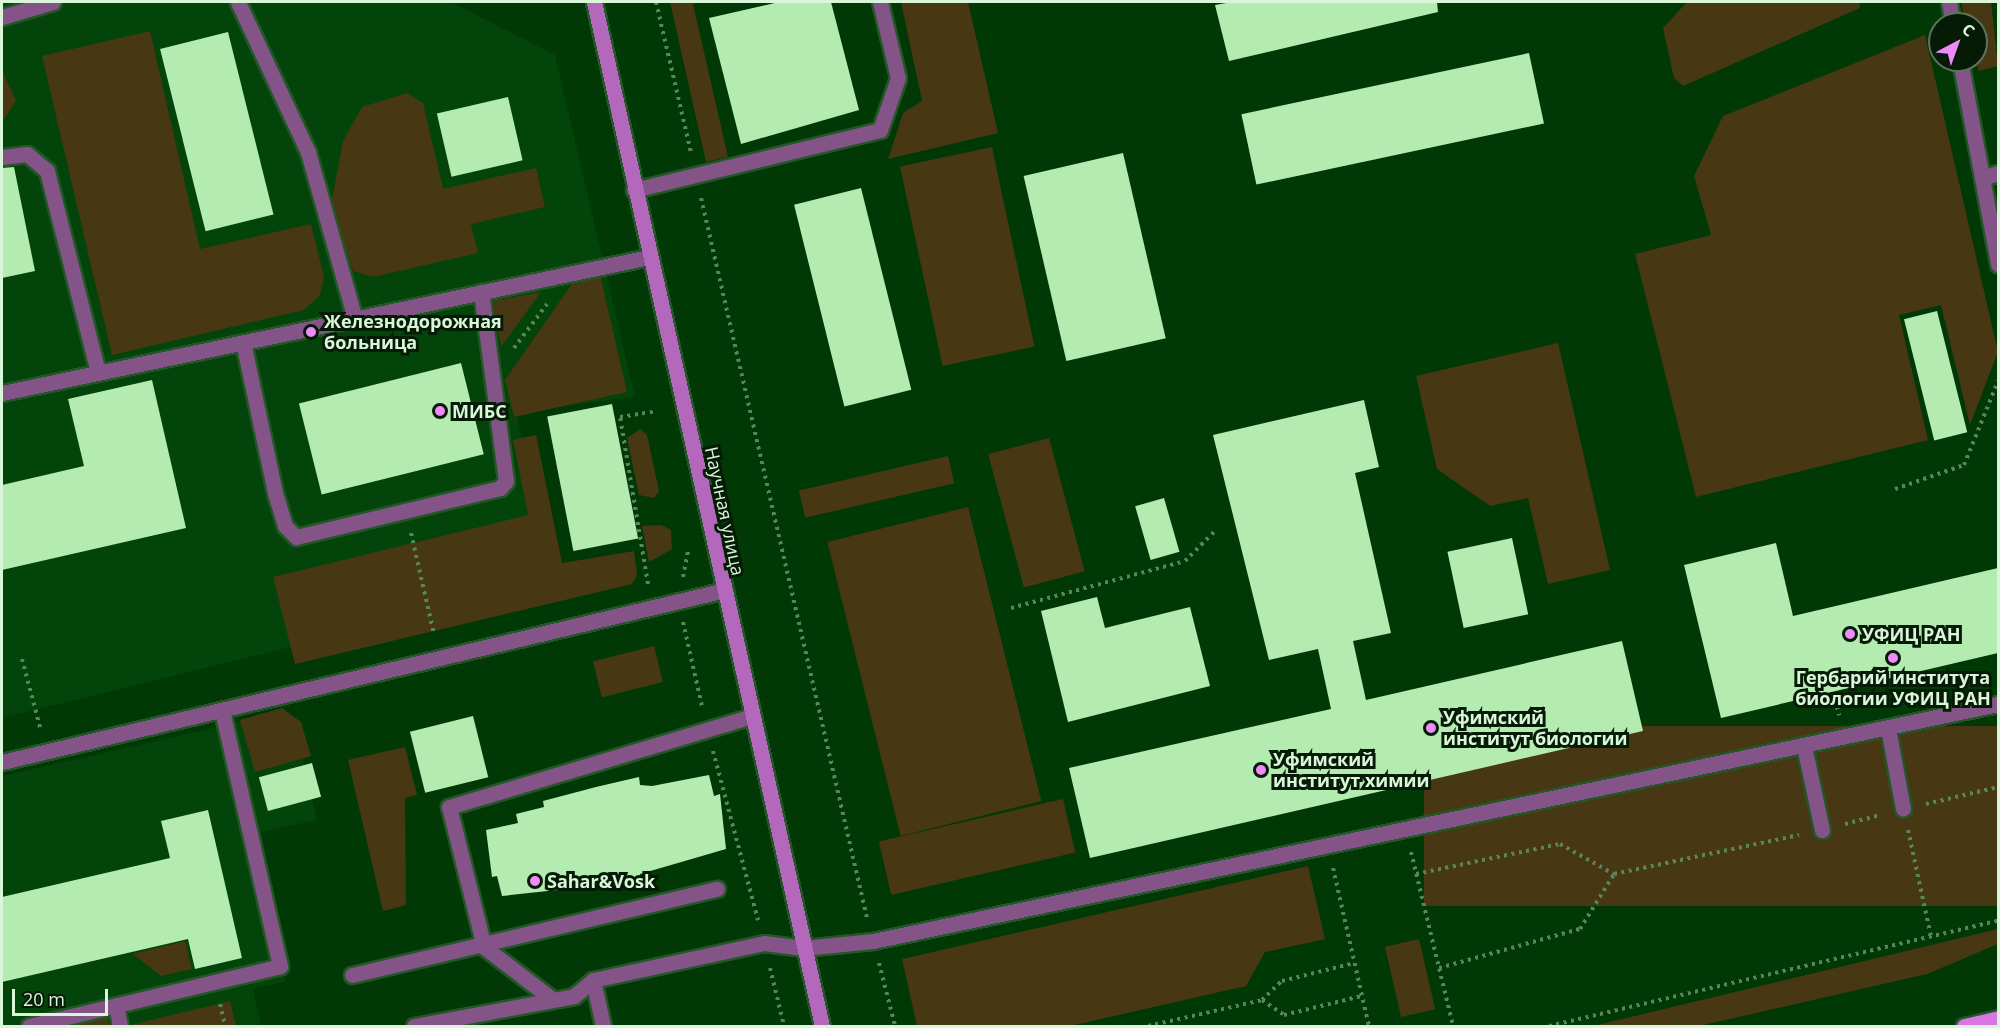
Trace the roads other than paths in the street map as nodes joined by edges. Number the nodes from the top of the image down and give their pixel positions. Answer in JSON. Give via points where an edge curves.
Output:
{"nodes":[{"id":1,"x":53,"y":2,"type":"edge"},
{"id":2,"x":238,"y":2,"type":"edge"},
{"id":3,"x":594,"y":2,"type":"edge"},
{"id":4,"x":880,"y":2,"type":"edge"},
{"id":5,"x":2,"y":17,"type":"edge"},
{"id":6,"x":1962,"y":72,"type":"edge"},
{"id":7,"x":2,"y":157,"type":"edge"},
{"id":8,"x":1998,"y":173,"type":"edge"},
{"id":9,"x":1982,"y":178,"type":"junction"},
{"id":10,"x":634,"y":190,"type":"junction"},
{"id":11,"x":649,"y":257,"type":"junction"},
{"id":12,"x":1998,"y":264,"type":"edge"},
{"id":13,"x":481,"y":292,"type":"junction"},
{"id":14,"x":355,"y":319,"type":"junction"},
{"id":15,"x":243,"y":342,"type":"junction"},
{"id":16,"x":98,"y":373,"type":"junction"},
{"id":17,"x":2,"y":393,"type":"edge"},
{"id":18,"x":721,"y":591,"type":"junction"},
{"id":19,"x":1998,"y":704,"type":"edge"},
{"id":20,"x":222,"y":710,"type":"junction"},
{"id":21,"x":749,"y":717,"type":"junction"},
{"id":22,"x":1888,"y":728,"type":"junction"},
{"id":23,"x":1804,"y":746,"type":"junction"},
{"id":24,"x":2,"y":762,"type":"edge"},
{"id":25,"x":1903,"y":809,"type":"road end"},
{"id":26,"x":1822,"y":830,"type":"road end"},
{"id":27,"x":717,"y":889,"type":"dead end"},
{"id":28,"x":484,"y":947,"type":"junction"},
{"id":29,"x":804,"y":948,"type":"junction"},
{"id":30,"x":352,"y":975,"type":"dead end"},
{"id":31,"x":592,"y":980,"type":"junction"},
{"id":32,"x":552,"y":999,"type":"junction"},
{"id":33,"x":116,"y":1005,"type":"junction"},
{"id":34,"x":1998,"y":1018,"type":"edge"},
{"id":35,"x":28,"y":1026,"type":"edge"},
{"id":36,"x":120,"y":1026,"type":"edge"},
{"id":37,"x":414,"y":1026,"type":"edge"},
{"id":38,"x":603,"y":1026,"type":"edge"},
{"id":39,"x":822,"y":1026,"type":"edge"},
{"id":40,"x":1964,"y":1026,"type":"edge"}],
"edges":[{"from":1,"to":5,"type":"lane"},
{"from":2,"to":14,"type":"lane","via":[[308,152]]},
{"from":3,"to":10,"type":"street","name":"Научная улица"},
{"from":4,"to":10,"type":"lane","via":[[898,78],[880,130]]},
{"from":6,"to":9,"type":"lane"},
{"from":7,"to":16,"type":"lane","via":[[27,154],[47,171]]},
{"from":8,"to":9,"type":"lane"},
{"from":9,"to":12,"type":"lane"},
{"from":10,"to":11,"type":"street","name":"Научная улица"},
{"from":11,"to":13,"type":"lane"},
{"from":11,"to":18,"type":"street","name":"Научная улица"},
{"from":13,"to":14,"type":"lane"},
{"from":13,"to":15,"type":"lane","via":[[506,481],[500,488],[296,537],[285,526]]},
{"from":14,"to":15,"type":"lane"},
{"from":15,"to":16,"type":"lane"},
{"from":16,"to":17,"type":"lane"},
{"from":18,"to":20,"type":"lane"},
{"from":18,"to":21,"type":"street","name":"Научная улица"},
{"from":19,"to":22,"type":"lane"},
{"from":20,"to":24,"type":"lane"},
{"from":20,"to":33,"type":"lane","via":[[280,966]]},
{"from":21,"to":28,"type":"lane","via":[[449,807]]},
{"from":21,"to":29,"type":"street","name":"Научная улица"},
{"from":22,"to":23,"type":"lane"},
{"from":22,"to":25,"type":"lane"},
{"from":23,"to":26,"type":"lane"},
{"from":23,"to":29,"type":"lane","via":[[873,941]]},
{"from":27,"to":28,"type":"lane"},
{"from":28,"to":30,"type":"lane"},
{"from":28,"to":32,"type":"lane"},
{"from":29,"to":31,"type":"lane","via":[[764,943]]},
{"from":29,"to":39,"type":"street","name":"Научная улица"},
{"from":31,"to":32,"type":"lane","via":[[574,996]]},
{"from":31,"to":38,"type":"lane"},
{"from":32,"to":37,"type":"lane"},
{"from":33,"to":35,"type":"lane"},
{"from":33,"to":36,"type":"lane"},
{"from":34,"to":40,"type":"main road"}]}
